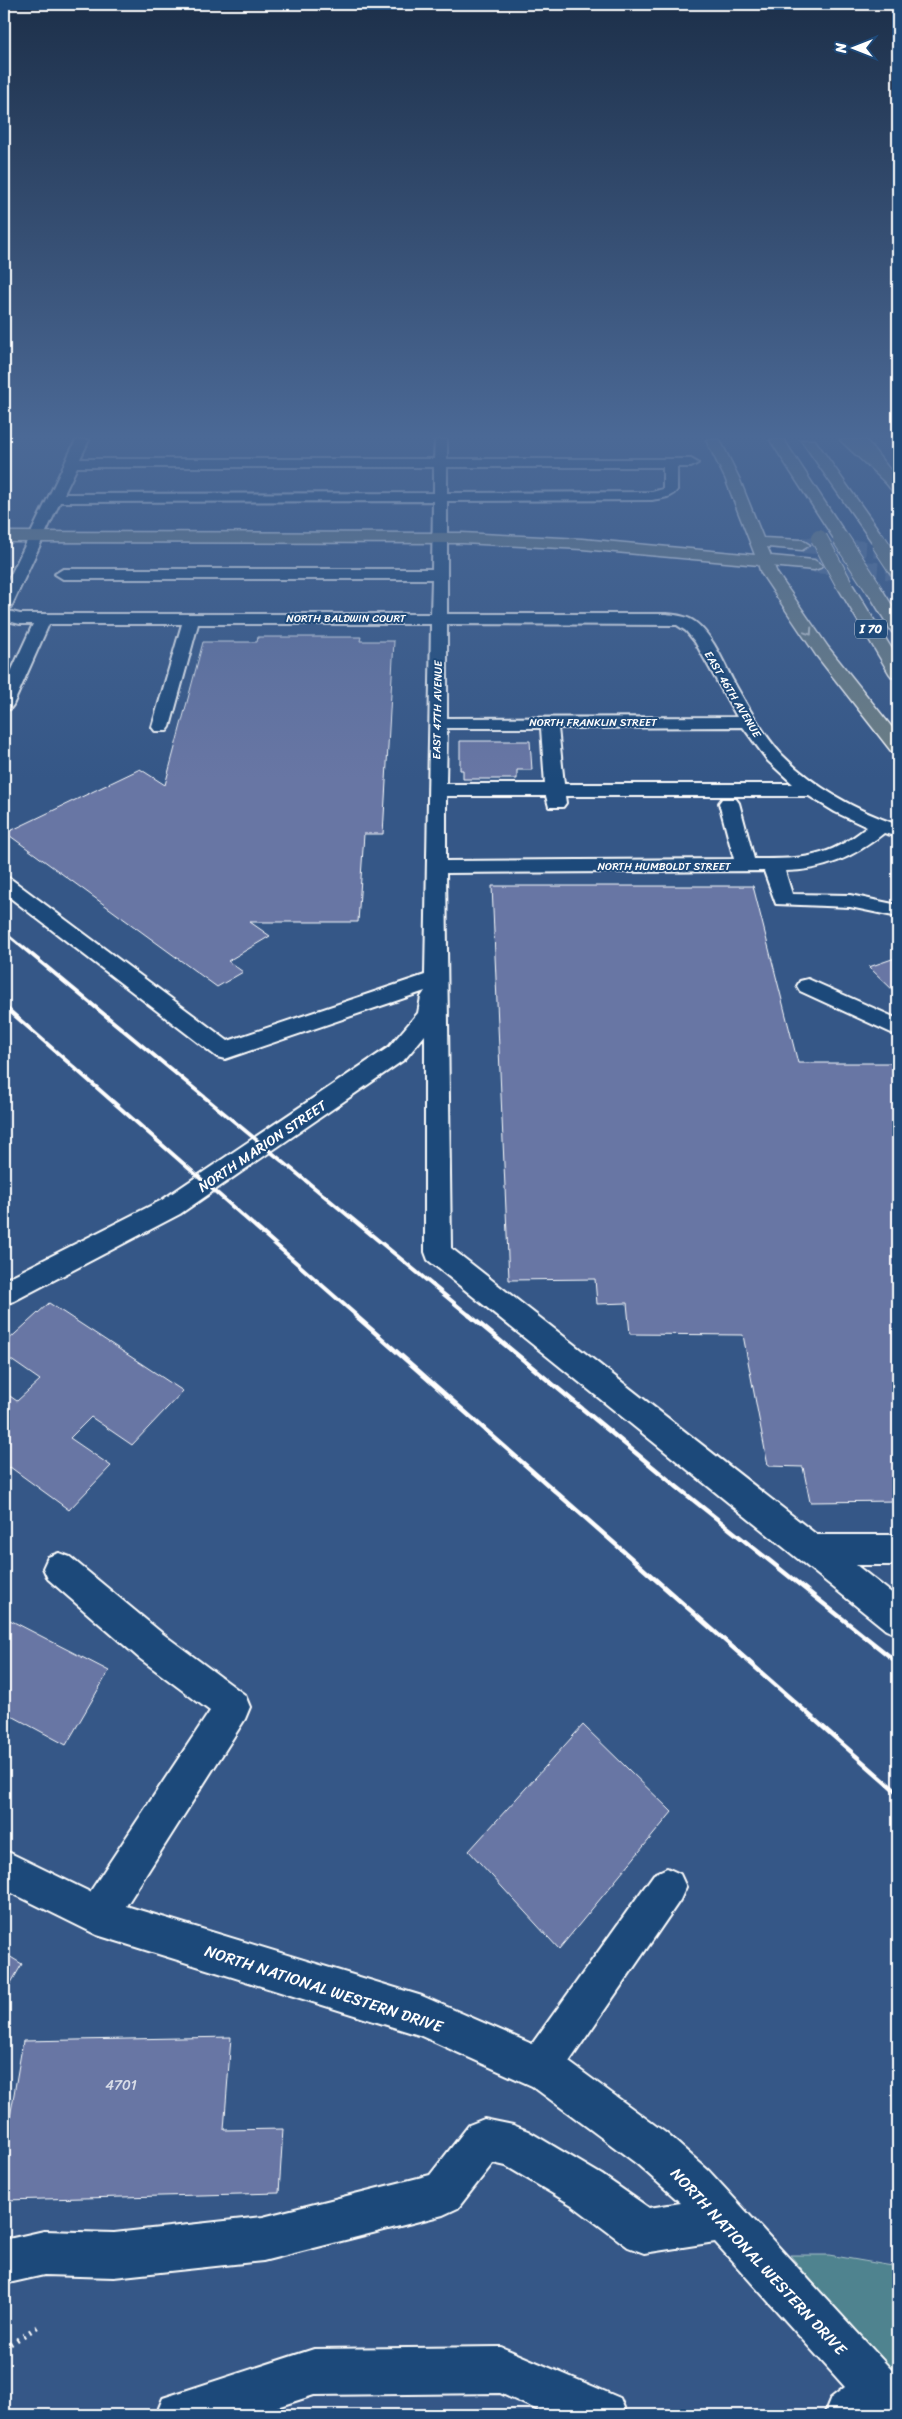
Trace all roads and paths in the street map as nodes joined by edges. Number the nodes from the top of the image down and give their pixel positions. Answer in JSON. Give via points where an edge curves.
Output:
{"nodes":[{"id":1,"x":29,"y":553,"type":"edge"},
{"id":2,"x":439,"y":553,"type":"edge"},
{"id":3,"x":678,"y":553,"type":"edge"},
{"id":4,"x":762,"y":553,"type":"edge"},
{"id":5,"x":827,"y":553,"type":"edge"},
{"id":6,"x":850,"y":553,"type":"edge"},
{"id":7,"x":870,"y":553,"type":"edge"},
{"id":8,"x":886,"y":553,"type":"edge"},
{"id":9,"x":765,"y":561,"type":"junction"},
{"id":10,"x":814,"y":565,"type":"tunnel mouth"},
{"id":11,"x":898,"y":571,"type":"edge"},
{"id":12,"x":63,"y":574,"type":"dead end"},
{"id":13,"x":438,"y":574,"type":"junction"},
{"id":14,"x":892,"y":588,"type":"dead end"},
{"id":15,"x":4,"y":605,"type":"edge"},
{"id":16,"x":4,"y":615,"type":"edge"},
{"id":17,"x":439,"y":618,"type":"junction"},
{"id":18,"x":43,"y":619,"type":"junction"},
{"id":19,"x":191,"y":619,"type":"junction"},
{"id":20,"x":688,"y":624,"type":"joint"},
{"id":21,"x":898,"y":628,"type":"edge"},
{"id":22,"x":898,"y":673,"type":"edge"},
{"id":23,"x":4,"y":705,"type":"edge"},
{"id":24,"x":549,"y":722,"type":"junction"},
{"id":25,"x":748,"y":722,"type":"junction"},
{"id":26,"x":437,"y":723,"type":"junction"},
{"id":27,"x":161,"y":727,"type":"dead end"},
{"id":28,"x":898,"y":746,"type":"edge"},
{"id":29,"x":437,"y":790,"type":"junction"},
{"id":30,"x":813,"y":790,"type":"junction"},
{"id":31,"x":555,"y":797,"type":"junction"},
{"id":32,"x":729,"y":803,"type":"dead end"},
{"id":33,"x":889,"y":828,"type":"edge"},
{"id":34,"x":746,"y":866,"type":"junction"},
{"id":35,"x":773,"y":866,"type":"junction"},
{"id":36,"x":436,"y":867,"type":"junction"},
{"id":37,"x":4,"y":883,"type":"edge"},
{"id":38,"x":898,"y":911,"type":"edge"},
{"id":39,"x":436,"y":979,"type":"junction"},
{"id":40,"x":808,"y":986,"type":"dead end"},
{"id":41,"x":898,"y":1028,"type":"edge"},
{"id":42,"x":4,"y":1293,"type":"edge"},
{"id":43,"x":811,"y":1550,"type":"junction"},
{"id":44,"x":898,"y":1550,"type":"edge"},
{"id":45,"x":59,"y":1568,"type":"dead end"},
{"id":46,"x":898,"y":1619,"type":"edge"},
{"id":47,"x":4,"y":1870,"type":"edge"},
{"id":48,"x":667,"y":1888,"type":"dead end"},
{"id":49,"x":97,"y":1916,"type":"junction"},
{"id":50,"x":540,"y":2068,"type":"junction"},
{"id":51,"x":723,"y":2219,"type":"junction"},
{"id":52,"x":4,"y":2262,"type":"edge"},
{"id":53,"x":42,"y":2324,"type":"dead end"},
{"id":54,"x":4,"y":2348,"type":"edge"},
{"id":55,"x":875,"y":2406,"type":"edge"},
{"id":56,"x":180,"y":2415,"type":"edge"},
{"id":57,"x":603,"y":2415,"type":"edge"}],
"edges":[{"from":1,"to":15,"type":"street"},
{"from":2,"to":13,"type":"street","name":"EAST 47TH AVENUE"},
{"from":3,"to":9,"type":"main road"},
{"from":4,"to":9,"type":"main road"},
{"from":5,"to":22,"type":"main road","number":"I 70","bridge":true},
{"from":6,"to":21,"type":"main road","bridge":true},
{"from":7,"to":14,"type":"main road"},
{"from":8,"to":11,"type":"main road","bridge":true},
{"from":9,"to":10,"type":"main road"},
{"from":9,"to":28,"type":"main road","one_way":true,"via":[[769,573],[822,651]]},
{"from":12,"to":13,"type":"street"},
{"from":13,"to":17,"type":"street","name":"EAST 47TH AVENUE"},
{"from":16,"to":18,"type":"street","name":"NORTH BALDWIN COURT"},
{"from":17,"to":19,"type":"street","name":"NORTH BALDWIN COURT"},
{"from":17,"to":20,"type":"street","name":"NORTH BALDWIN COURT","via":[[655,619]]},
{"from":17,"to":26,"type":"street","name":"EAST 47TH AVENUE"},
{"from":18,"to":19,"type":"street","name":"NORTH BALDWIN COURT"},
{"from":18,"to":23,"type":"street"},
{"from":19,"to":27,"type":"street"},
{"from":20,"to":25,"type":"street","name":"EAST 46TH AVENUE","via":[[698,634]]},
{"from":24,"to":25,"type":"street","name":"NORTH FRANKLIN STREET"},
{"from":24,"to":26,"type":"street","name":"NORTH FRANKLIN STREET"},
{"from":24,"to":31,"type":"street"},
{"from":25,"to":30,"type":"street","name":"EAST 46TH AVENUE","via":[[775,758]]},
{"from":26,"to":29,"type":"street","name":"EAST 47TH AVENUE"},
{"from":29,"to":31,"type":"street"},
{"from":29,"to":36,"type":"street","name":"EAST 47TH AVENUE"},
{"from":30,"to":31,"type":"street"},
{"from":30,"to":33,"type":"street","name":"EAST 46TH AVENUE"},
{"from":32,"to":34,"type":"street"},
{"from":33,"to":35,"type":"street","name":"NORTH HUMBOLDT STREET","via":[[827,860]]},
{"from":34,"to":35,"type":"street","name":"NORTH HUMBOLDT STREET"},
{"from":34,"to":36,"type":"street","name":"NORTH HUMBOLDT STREET"},
{"from":35,"to":38,"type":"street","via":[[782,900],[850,901]]},
{"from":36,"to":39,"type":"street","name":"EAST 47TH AVENUE"},
{"from":37,"to":39,"type":"street","via":[[225,1051]]},
{"from":39,"to":42,"type":"street","name":"NORTH MARION STREET","via":[[429,1014],[397,1053],[171,1207]]},
{"from":39,"to":43,"type":"street","via":[[438,1252]]},
{"from":40,"to":41,"type":"street"},
{"from":43,"to":44,"type":"street"},
{"from":43,"to":46,"type":"street"},
{"from":45,"to":49,"type":"street","via":[[151,1646],[234,1707]]},
{"from":47,"to":49,"type":"street","name":"NORTH NATIONAL WESTERN DRIVE"},
{"from":48,"to":50,"type":"street"},
{"from":49,"to":50,"type":"street","name":"NORTH NATIONAL WESTERN DRIVE","via":[[422,2016]]},
{"from":50,"to":51,"type":"street","name":"NORTH NATIONAL WESTERN DRIVE","via":[[652,2149],[694,2186]]},
{"from":51,"to":52,"type":"street","via":[[644,2231],[587,2190],[514,2146],[484,2140],[443,2193],[273,2237],[114,2256],[44,2253]]},
{"from":51,"to":55,"type":"street","name":"NORTH NATIONAL WESTERN DRIVE"},
{"from":53,"to":54,"type":"path"},
{"from":56,"to":57,"type":"street","via":[[314,2372],[502,2370]]}]}
